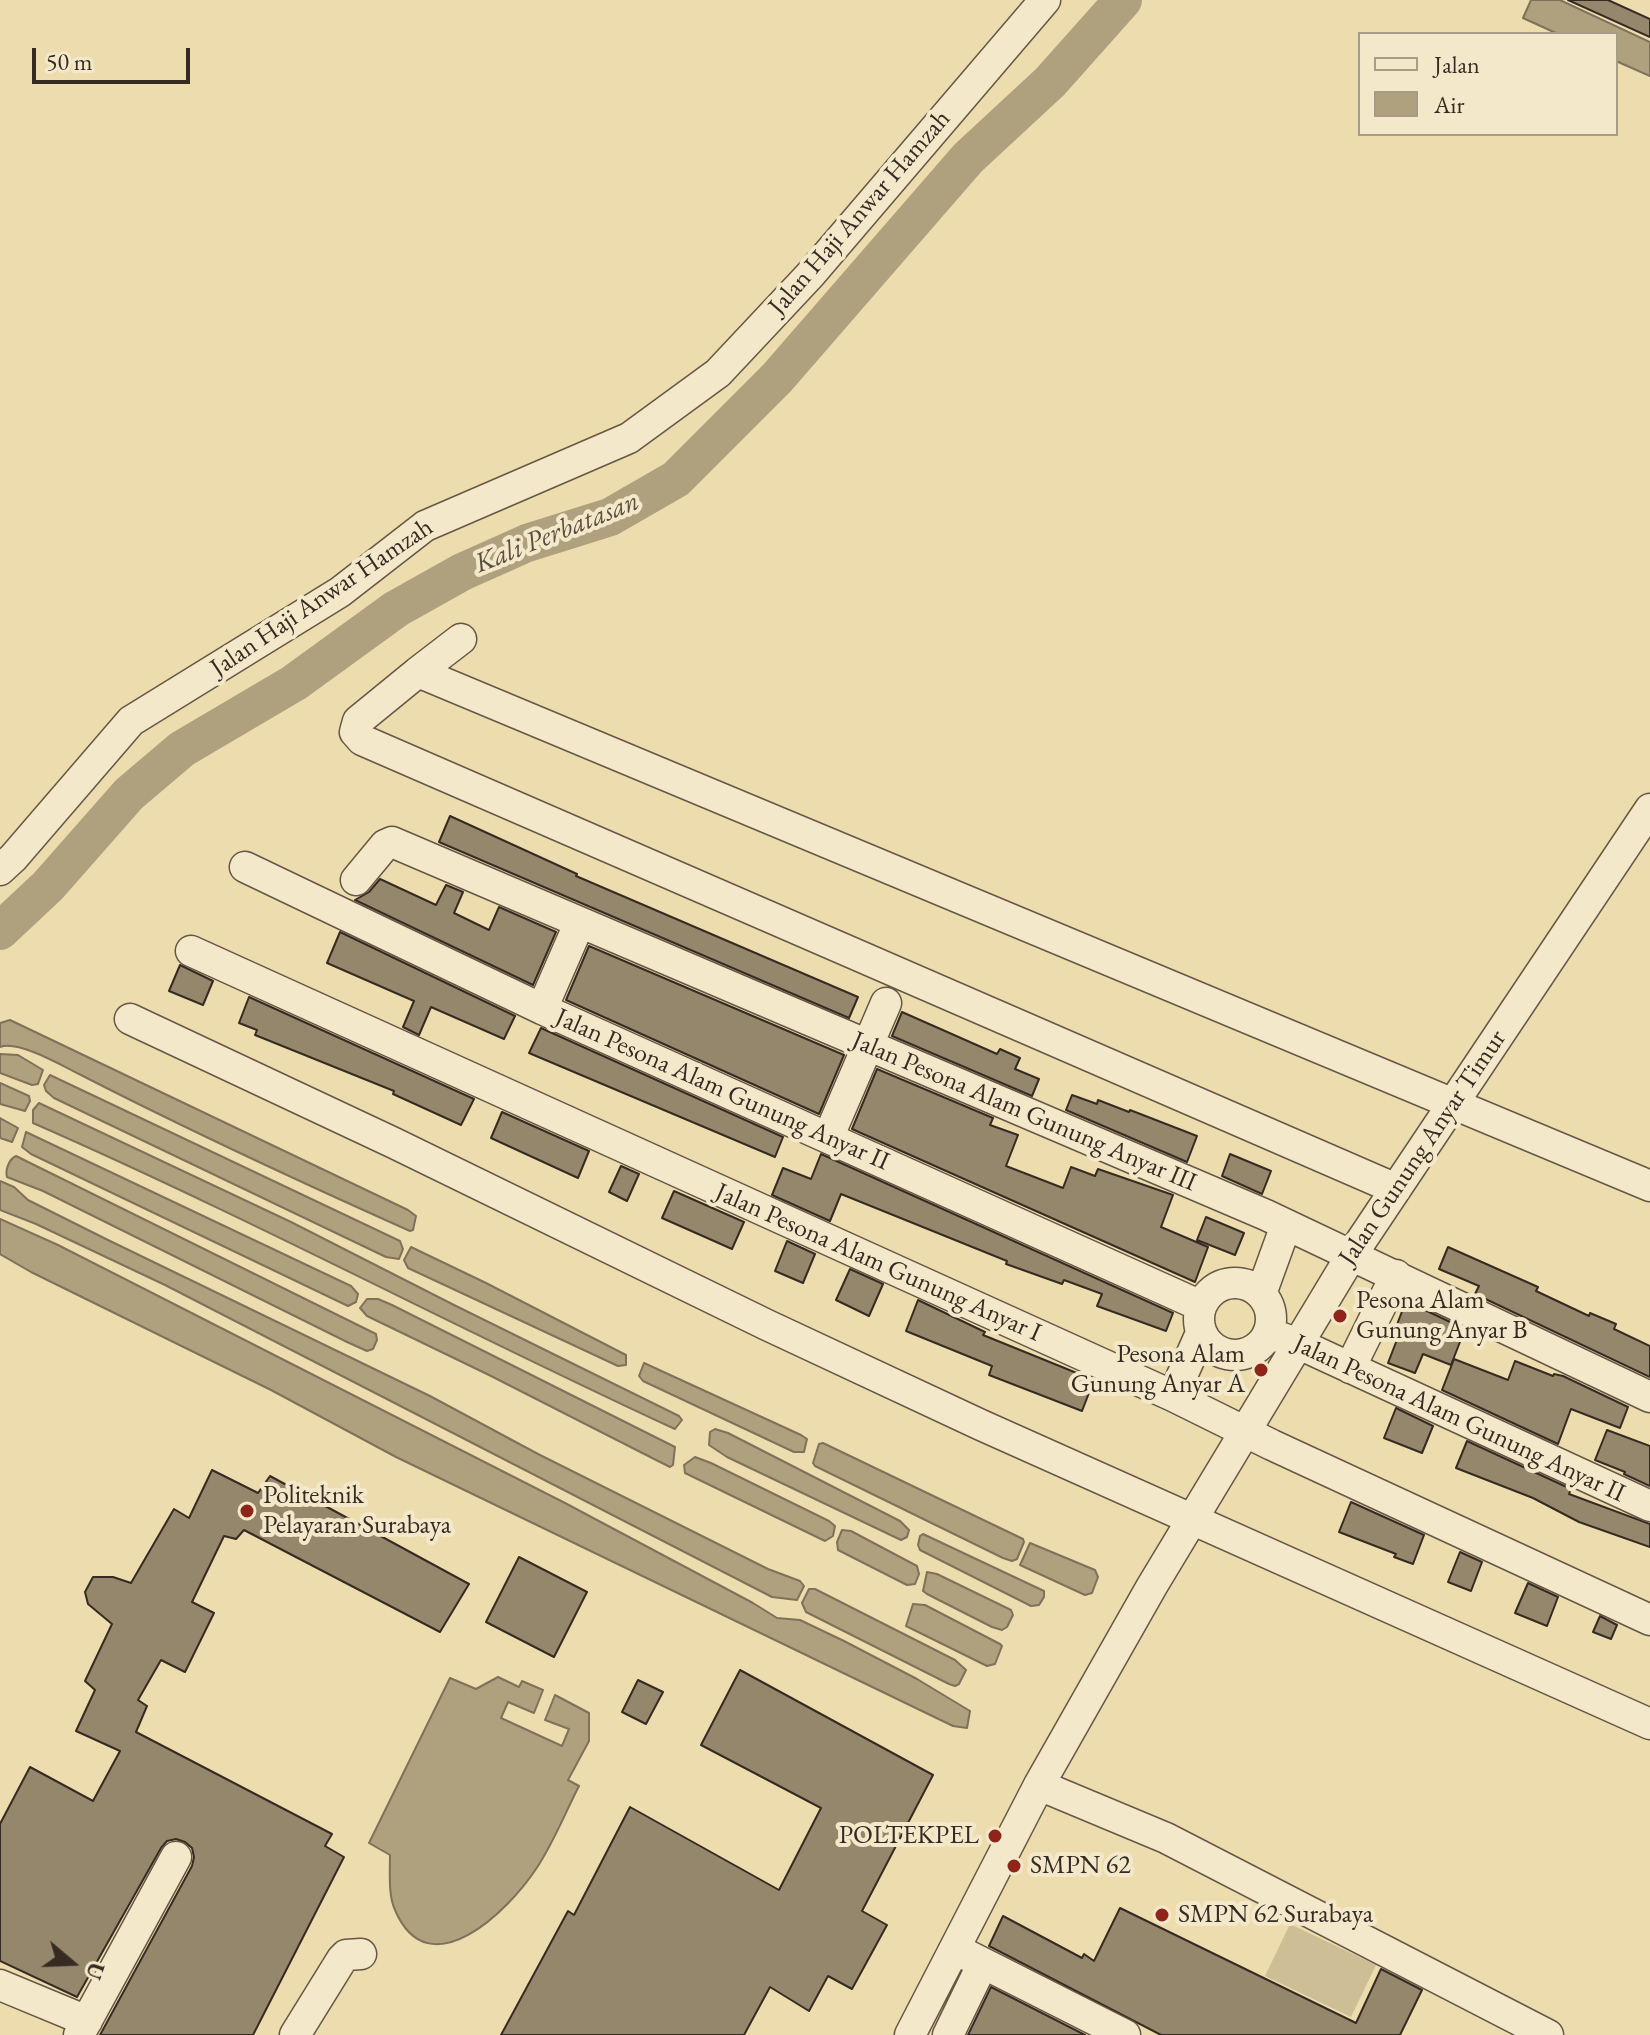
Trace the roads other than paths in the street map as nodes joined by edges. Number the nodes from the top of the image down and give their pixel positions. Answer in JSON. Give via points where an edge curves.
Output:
{"nodes":[{"id":1,"x":1045,"y":0,"type":"edge"},
{"id":2,"x":461,"y":639,"type":"dead end"},
{"id":3,"x":418,"y":672,"type":"junction"},
{"id":4,"x":1650,"y":809,"type":"edge"},
{"id":5,"x":245,"y":867,"type":"dead end"},
{"id":6,"x":0,"y":870,"type":"edge"},
{"id":7,"x":356,"y":880,"type":"dead end"},
{"id":8,"x":579,"y":924,"type":"junction"},
{"id":9,"x":191,"y":951,"type":"dead end"},
{"id":10,"x":886,"y":1003,"type":"dead end"},
{"id":11,"x":542,"y":1009,"type":"junction"},
{"id":12,"x":130,"y":1019,"type":"dead end"},
{"id":13,"x":868,"y":1045,"type":"junction"},
{"id":14,"x":1452,"y":1104,"type":"junction"},
{"id":15,"x":828,"y":1138,"type":"junction"},
{"id":16,"x":1650,"y":1186,"type":"edge"},
{"id":17,"x":1396,"y":1189,"type":"junction"},
{"id":18,"x":1286,"y":1225,"type":"junction"},
{"id":19,"x":1351,"y":1256,"type":"junction"},
{"id":20,"x":1396,"y":1275,"type":"junction"},
{"id":21,"x":1261,"y":1294,"type":"junction"},
{"id":22,"x":1201,"y":1319,"type":"junction"},
{"id":23,"x":1268,"y":1333,"type":"junction"},
{"id":24,"x":1299,"y":1344,"type":"junction"},
{"id":25,"x":1350,"y":1368,"type":"junction"},
{"id":26,"x":1173,"y":1396,"type":"junction"},
{"id":27,"x":1650,"y":1397,"type":"edge"},
{"id":28,"x":1245,"y":1433,"type":"junction"},
{"id":29,"x":1650,"y":1506,"type":"edge"},
{"id":30,"x":1191,"y":1521,"type":"junction"},
{"id":31,"x":1650,"y":1620,"type":"edge"},
{"id":32,"x":1650,"y":1724,"type":"edge"},
{"id":33,"x":1039,"y":1785,"type":"junction"},
{"id":34,"x":176,"y":1857,"type":"dead end"},
{"id":35,"x":955,"y":1949,"type":"junction"},
{"id":36,"x":361,"y":1954,"type":"dead end"},
{"id":37,"x":983,"y":1963,"type":"junction"},
{"id":38,"x":0,"y":1985,"type":"edge"},
{"id":39,"x":83,"y":2028,"type":"edge"},
{"id":40,"x":922,"y":2031,"type":"edge"},
{"id":41,"x":295,"y":2035,"type":"edge"},
{"id":42,"x":948,"y":2035,"type":"edge"},
{"id":43,"x":1125,"y":2035,"type":"edge"},
{"id":44,"x":1548,"y":2035,"type":"edge"}],
"edges":[{"from":1,"to":6,"type":"street","name":"Jalan Haji Anwar Hamzah","via":[[810,275],[718,373],[629,438],[425,526],[340,592],[131,721]]},
{"from":2,"to":3,"type":"street"},
{"from":3,"to":14,"type":"street"},
{"from":3,"to":17,"type":"street","via":[[358,721],[355,732],[362,740]]},
{"from":4,"to":14,"type":"street","name":"Jalan Gunung Anyar Timur"},
{"from":5,"to":11,"type":"street","name":"Jalan Pesona Alam Gunung Anyar II"},
{"from":7,"to":8,"type":"street","name":"Jalan Pesona Alam Gunung Anyar III","via":[[392,842]]},
{"from":8,"to":11,"type":"street"},
{"from":8,"to":13,"type":"street","name":"Jalan Pesona Alam Gunung Anyar III"},
{"from":9,"to":26,"type":"street","name":"Jalan Pesona Alam Gunung Anyar I"},
{"from":10,"to":13,"type":"street"},
{"from":11,"to":15,"type":"street","name":"Jalan Pesona Alam Gunung Anyar II"},
{"from":12,"to":30,"type":"street","via":[[767,1325]]},
{"from":13,"to":15,"type":"street"},
{"from":13,"to":18,"type":"street","name":"Jalan Pesona Alam Gunung Anyar III"},
{"from":14,"to":16,"type":"street"},
{"from":14,"to":17,"type":"street","name":"Jalan Gunung Anyar Timur"},
{"from":15,"to":22,"type":"street","name":"Jalan Pesona Alam Gunung Anyar II"},
{"from":17,"to":19,"type":"street","name":"Jalan Gunung Anyar Timur"},
{"from":18,"to":19,"type":"street","name":"Jalan Pesona Alam Gunung Anyar III"},
{"from":18,"to":21,"type":"street"},
{"from":19,"to":20,"type":"street","name":"Jalan Pesona Alam Gunung Anyar III"},
{"from":19,"to":24,"type":"street","name":"Jalan Gunung Anyar Timur"},
{"from":20,"to":25,"type":"street"},
{"from":20,"to":27,"type":"street","name":"Jalan Pesona Alam Gunung Anyar III"},
{"from":21,"to":22,"type":"street","via":[[1235,1283],[1221,1286],[1210,1293]]},
{"from":21,"to":23,"type":"street","via":[[1271,1319]]},
{"from":22,"to":23,"type":"street","via":[[1209,1345],[1234,1355],[1248,1353]]},
{"from":22,"to":26,"type":"street"},
{"from":23,"to":24,"type":"street","name":"Jalan Pesona Alam Gunung Anyar II"},
{"from":24,"to":25,"type":"street","name":"Jalan Pesona Alam Gunung Anyar II"},
{"from":24,"to":28,"type":"street","name":"Jalan Gunung Anyar Timur"},
{"from":25,"to":29,"type":"street","name":"Jalan Pesona Alam Gunung Anyar II"},
{"from":26,"to":28,"type":"street","name":"Jalan Pesona Alam Gunung Anyar I"},
{"from":28,"to":30,"type":"street","name":"Jalan Gunung Anyar Timur"},
{"from":28,"to":31,"type":"street","name":"Jalan Pesona Alam Gunung Anyar I"},
{"from":30,"to":32,"type":"street"},
{"from":30,"to":33,"type":"street","name":"Jalan Gunung Anyar Timur"},
{"from":33,"to":35,"type":"street","name":"Jalan Gunung Anyar Timur"},
{"from":33,"to":44,"type":"street","via":[[1166,1838]]},
{"from":34,"to":39,"type":"street"},
{"from":35,"to":37,"type":"street"},
{"from":35,"to":40,"type":"street","name":"Jalan Gunung Anyar Timur"},
{"from":36,"to":41,"type":"street","via":[[342,1959]]},
{"from":37,"to":42,"type":"street"},
{"from":37,"to":43,"type":"street"},
{"from":38,"to":39,"type":"street"}]}
